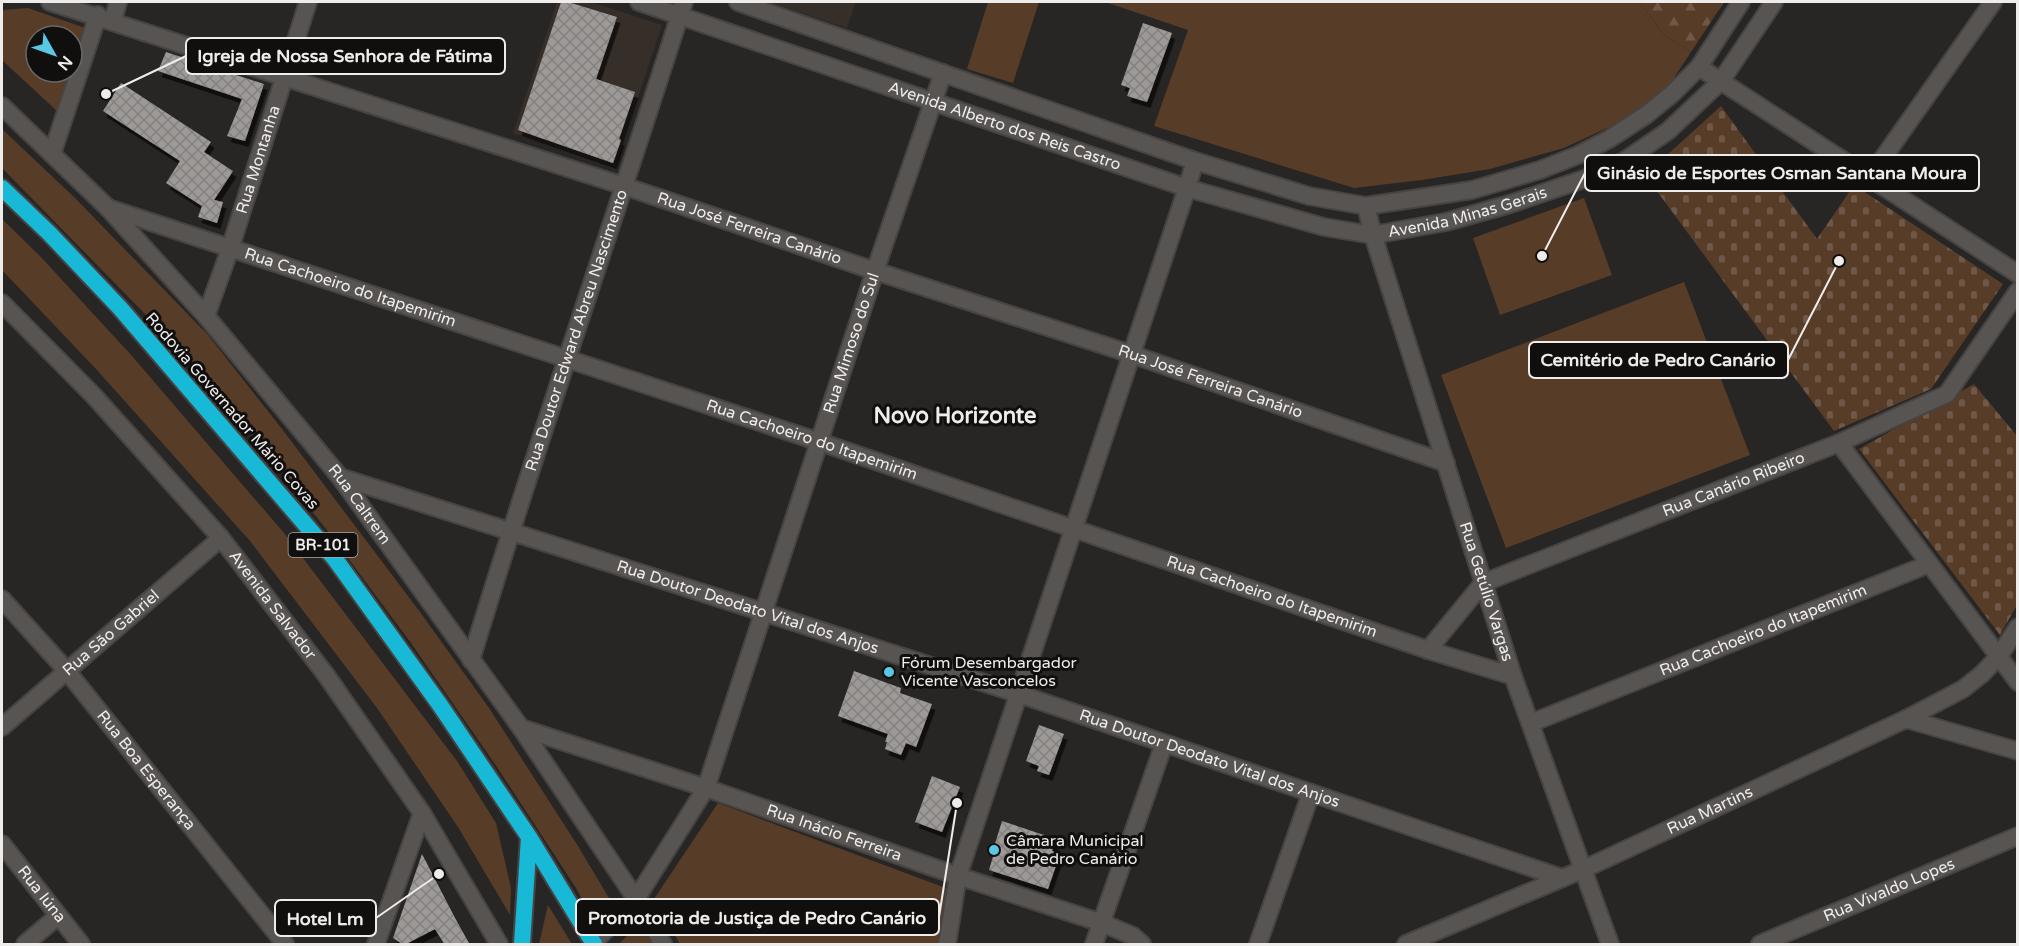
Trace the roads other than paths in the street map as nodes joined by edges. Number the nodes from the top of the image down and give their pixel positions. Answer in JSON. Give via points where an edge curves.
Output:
{"nodes":[{"id":1,"x":50,"y":2,"type":"edge"},
{"id":2,"x":118,"y":2,"type":"edge"},
{"id":3,"x":308,"y":2,"type":"edge"},
{"id":4,"x":639,"y":2,"type":"edge"},
{"id":5,"x":738,"y":2,"type":"edge"},
{"id":6,"x":1741,"y":2,"type":"edge"},
{"id":7,"x":1774,"y":2,"type":"edge"},
{"id":8,"x":1993,"y":2,"type":"edge"},
{"id":9,"x":682,"y":8,"type":"edge"},
{"id":10,"x":105,"y":18,"type":"junction"},
{"id":11,"x":1699,"y":67,"type":"junction"},
{"id":12,"x":943,"y":73,"type":"junction"},
{"id":13,"x":283,"y":76,"type":"junction"},
{"id":14,"x":1721,"y":81,"type":"junction"},
{"id":15,"x":933,"y":100,"type":"junction"},
{"id":16,"x":2,"y":106,"type":"edge"},
{"id":17,"x":52,"y":154,"type":"junction"},
{"id":18,"x":1195,"y":161,"type":"junction"},
{"id":19,"x":1869,"y":178,"type":"junction"},
{"id":20,"x":624,"y":186,"type":"junction"},
{"id":21,"x":2,"y":188,"type":"edge"},
{"id":22,"x":1187,"y":188,"type":"junction"},
{"id":23,"x":1366,"y":206,"type":"junction"},
{"id":24,"x":108,"y":208,"type":"junction"},
{"id":25,"x":1373,"y":235,"type":"junction"},
{"id":26,"x":230,"y":249,"type":"junction"},
{"id":27,"x":875,"y":271,"type":"junction"},
{"id":28,"x":2018,"y":274,"type":"edge"},
{"id":29,"x":2018,"y":291,"type":"edge"},
{"id":30,"x":2,"y":303,"type":"edge"},
{"id":31,"x":206,"y":316,"type":"junction"},
{"id":32,"x":1131,"y":354,"type":"junction"},
{"id":33,"x":565,"y":360,"type":"junction"},
{"id":34,"x":820,"y":442,"type":"junction"},
{"id":35,"x":1839,"y":443,"type":"junction"},
{"id":36,"x":1446,"y":463,"type":"junction"},
{"id":37,"x":340,"y":477,"type":"junction"},
{"id":38,"x":1074,"y":529,"type":"junction"},
{"id":39,"x":510,"y":530,"type":"junction"},
{"id":40,"x":221,"y":538,"type":"junction"},
{"id":41,"x":1929,"y":564,"type":"junction"},
{"id":42,"x":1483,"y":583,"type":"junction"},
{"id":43,"x":2,"y":599,"type":"edge"},
{"id":44,"x":764,"y":613,"type":"junction"},
{"id":45,"x":2018,"y":627,"type":"edge"},
{"id":46,"x":1428,"y":650,"type":"junction"},
{"id":47,"x":1999,"y":656,"type":"junction"},
{"id":48,"x":471,"y":660,"type":"junction"},
{"id":49,"x":68,"y":671,"type":"junction"},
{"id":50,"x":1513,"y":676,"type":"junction"},
{"id":51,"x":2018,"y":682,"type":"edge"},
{"id":52,"x":1019,"y":694,"type":"junction"},
{"id":53,"x":1906,"y":719,"type":"junction"},
{"id":54,"x":1531,"y":723,"type":"junction"},
{"id":55,"x":2,"y":727,"type":"edge"},
{"id":56,"x":521,"y":728,"type":"junction"},
{"id":57,"x":1164,"y":744,"type":"junction"},
{"id":58,"x":2018,"y":751,"type":"edge"},
{"id":59,"x":706,"y":788,"type":"junction"},
{"id":60,"x":1311,"y":793,"type":"junction"},
{"id":61,"x":422,"y":813,"type":"junction"},
{"id":62,"x":2018,"y":836,"type":"edge"},
{"id":63,"x":529,"y":837,"type":"junction"},
{"id":64,"x":2,"y":844,"type":"edge"},
{"id":65,"x":1584,"y":869,"type":"junction"},
{"id":66,"x":958,"y":876,"type":"junction"},
{"id":67,"x":1562,"y":878,"type":"junction"},
{"id":68,"x":636,"y":899,"type":"junction"},
{"id":69,"x":58,"y":916,"type":"junction"},
{"id":70,"x":1102,"y":923,"type":"junction"},
{"id":71,"x":593,"y":944,"type":"edge"},
{"id":72,"x":25,"y":945,"type":"edge"},
{"id":73,"x":81,"y":945,"type":"edge"},
{"id":74,"x":285,"y":945,"type":"edge"},
{"id":75,"x":376,"y":945,"type":"edge"},
{"id":76,"x":499,"y":945,"type":"edge"},
{"id":77,"x":522,"y":945,"type":"edge"},
{"id":78,"x":663,"y":945,"type":"edge"},
{"id":79,"x":947,"y":945,"type":"edge"},
{"id":80,"x":1094,"y":945,"type":"edge"},
{"id":81,"x":1142,"y":945,"type":"edge"},
{"id":82,"x":1258,"y":945,"type":"edge"},
{"id":83,"x":1406,"y":945,"type":"edge"},
{"id":84,"x":1610,"y":945,"type":"edge"},
{"id":85,"x":1760,"y":945,"type":"edge"}],
"edges":[{"from":1,"to":10,"type":"street","name":"Rua José Ferreira Canário"},
{"from":2,"to":10,"type":"street"},
{"from":3,"to":13,"type":"street","name":"Rua Montanha"},
{"from":4,"to":9,"type":"street","name":"Avenida Alberto dos Reis Castro"},
{"from":5,"to":12,"type":"street","name":"Avenida Alberto dos Reis Castro"},
{"from":6,"to":11,"type":"street","name":"Avenida Minas Gerais"},
{"from":7,"to":14,"type":"street","name":"Avenida Minas Gerais"},
{"from":8,"to":19,"type":"street"},
{"from":9,"to":15,"type":"street","name":"Avenida Alberto dos Reis Castro"},
{"from":9,"to":20,"type":"street","name":"Rua Doutor Edward Abreu Nascimento"},
{"from":10,"to":13,"type":"street","name":"Rua José Ferreira Canário"},
{"from":10,"to":17,"type":"street"},
{"from":11,"to":14,"type":"street"},
{"from":11,"to":23,"type":"street","name":"Avenida Minas Gerais","via":[[1646,115],[1578,155],[1472,190]]},
{"from":12,"to":15,"type":"street","name":"Rua Mimoso do Sul"},
{"from":12,"to":18,"type":"street","name":"Avenida Alberto dos Reis Castro"},
{"from":13,"to":20,"type":"street","name":"Rua José Ferreira Canário"},
{"from":13,"to":26,"type":"street","name":"Rua Montanha"},
{"from":14,"to":19,"type":"street"},
{"from":14,"to":25,"type":"street","name":"Avenida Minas Gerais","via":[[1668,131],[1624,161],[1499,207],[1446,222]]},
{"from":15,"to":22,"type":"street","name":"Avenida Alberto dos Reis Castro"},
{"from":15,"to":27,"type":"street","name":"Rua Mimoso do Sul"},
{"from":16,"to":17,"type":"street","name":"Rua Caltrem"},
{"from":17,"to":24,"type":"street","name":"Rua Caltrem"},
{"from":18,"to":22,"type":"street"},
{"from":18,"to":23,"type":"street","name":"Avenida Alberto dos Reis Castro","via":[[1309,196]]},
{"from":19,"to":28,"type":"street"},
{"from":20,"to":27,"type":"street","name":"Rua José Ferreira Canário"},
{"from":20,"to":33,"type":"street","name":"Rua Doutor Edward Abreu Nascimento"},
{"from":21,"to":63,"type":"highway","name":"Rodovia Governador Mário Covas","number":"BR-101","via":[[120,308],[335,559]]},
{"from":22,"to":25,"type":"street","name":"Avenida Alberto dos Reis Castro","via":[[1324,227]]},
{"from":22,"to":32,"type":"street"},
{"from":23,"to":25,"type":"street","name":"Rua Getúlio Vargas"},
{"from":24,"to":26,"type":"street","name":"Rua Cachoeiro do Itapemirim"},
{"from":24,"to":31,"type":"street","name":"Rua Caltrem"},
{"from":25,"to":36,"type":"street","name":"Rua Getúlio Vargas"},
{"from":26,"to":31,"type":"street","name":"Rua Montanha"},
{"from":26,"to":33,"type":"street","name":"Rua Cachoeiro do Itapemirim"},
{"from":27,"to":32,"type":"street","name":"Rua José Ferreira Canário"},
{"from":27,"to":34,"type":"street","name":"Rua Mimoso do Sul"},
{"from":29,"to":35,"type":"street","name":"Rua Canário Ribeiro","via":[[1947,394]]},
{"from":30,"to":40,"type":"street","name":"Avenida Salvador","via":[[94,396]]},
{"from":31,"to":37,"type":"street","name":"Rua Caltrem"},
{"from":32,"to":36,"type":"street","name":"Rua José Ferreira Canário"},
{"from":32,"to":38,"type":"street"},
{"from":33,"to":34,"type":"street","name":"Rua Cachoeiro do Itapemirim"},
{"from":33,"to":39,"type":"street","name":"Rua Doutor Edward Abreu Nascimento"},
{"from":34,"to":38,"type":"street","name":"Rua Cachoeiro do Itapemirim"},
{"from":34,"to":44,"type":"street","name":"Rua Mimoso do Sul"},
{"from":35,"to":41,"type":"street"},
{"from":35,"to":42,"type":"street","name":"Rua Canário Ribeiro"},
{"from":36,"to":42,"type":"street","name":"Rua Getúlio Vargas"},
{"from":37,"to":39,"type":"street","name":"Rua Doutor Deodato Vital dos Anjos"},
{"from":37,"to":48,"type":"street","name":"Rua Caltrem"},
{"from":38,"to":46,"type":"street","name":"Rua Cachoeiro do Itapemirim"},
{"from":38,"to":52,"type":"street"},
{"from":39,"to":44,"type":"street","name":"Rua Doutor Deodato Vital dos Anjos"},
{"from":39,"to":48,"type":"street","name":"Rua Doutor Edward Abreu Nascimento"},
{"from":40,"to":49,"type":"street","name":"Rua São Gabriel"},
{"from":40,"to":61,"type":"street","name":"Avenida Salvador","via":[[326,675]]},
{"from":41,"to":47,"type":"street"},
{"from":41,"to":54,"type":"street","name":"Rua Cachoeiro do Itapemirim"},
{"from":42,"to":46,"type":"street","name":"Rua Canário Ribeiro"},
{"from":42,"to":50,"type":"street","name":"Rua Getúlio Vargas"},
{"from":43,"to":49,"type":"street","name":"Rua Boa Esperança"},
{"from":44,"to":52,"type":"street","name":"Rua Doutor Deodato Vital dos Anjos"},
{"from":44,"to":59,"type":"street","name":"Rua Mimoso do Sul"},
{"from":45,"to":47,"type":"street","name":"Rua Martins"},
{"from":46,"to":50,"type":"street","name":"Rua Cachoeiro do Itapemirim"},
{"from":47,"to":51,"type":"street"},
{"from":47,"to":53,"type":"street","name":"Rua Martins","via":[[1963,689]]},
{"from":48,"to":56,"type":"street","name":"Rua Caltrem"},
{"from":49,"to":55,"type":"street","name":"Rua São Gabriel"},
{"from":49,"to":74,"type":"street","name":"Rua Boa Esperança"},
{"from":50,"to":54,"type":"street","name":"Rua Getúlio Vargas"},
{"from":52,"to":57,"type":"street","name":"Rua Doutor Deodato Vital dos Anjos"},
{"from":52,"to":66,"type":"street"},
{"from":53,"to":58,"type":"street"},
{"from":53,"to":65,"type":"street","name":"Rua Martins"},
{"from":54,"to":65,"type":"street","name":"Rua Getúlio Vargas"},
{"from":56,"to":59,"type":"street","name":"Rua Inácio Ferreira"},
{"from":56,"to":68,"type":"street","name":"Rua Caltrem"},
{"from":57,"to":60,"type":"street","name":"Rua Doutor Deodato Vital dos Anjos"},
{"from":57,"to":70,"type":"street"},
{"from":59,"to":66,"type":"street","name":"Rua Inácio Ferreira"},
{"from":59,"to":68,"type":"street","name":"Rua Mimoso do Sul"},
{"from":60,"to":67,"type":"street","name":"Rua Doutor Deodato Vital dos Anjos"},
{"from":60,"to":82,"type":"street"},
{"from":61,"to":75,"type":"street"},
{"from":61,"to":76,"type":"street","name":"Avenida Salvador"},
{"from":62,"to":85,"type":"street","name":"Rua Vivaldo Lopes"},
{"from":63,"to":71,"type":"highway","name":"Rodovia Governador Mário Covas","number":"BR-101"},
{"from":63,"to":77,"type":"highway"},
{"from":64,"to":69,"type":"street","name":"Rua Iúna"},
{"from":65,"to":67,"type":"street","name":"Rua Martins"},
{"from":65,"to":84,"type":"street","name":"Rua Getúlio Vargas"},
{"from":66,"to":70,"type":"street","name":"Rua Inácio Ferreira"},
{"from":66,"to":79,"type":"street"},
{"from":67,"to":83,"type":"street","name":"Rua Martins"},
{"from":68,"to":71,"type":"street","name":"Rua Mimoso do Sul"},
{"from":68,"to":78,"type":"street","name":"Rua Caltrem"},
{"from":69,"to":72,"type":"street"},
{"from":69,"to":73,"type":"street","name":"Rua Iúna"},
{"from":70,"to":80,"type":"street"},
{"from":70,"to":81,"type":"street","name":"Rua Inácio Ferreira","via":[[1133,936]]}]}
